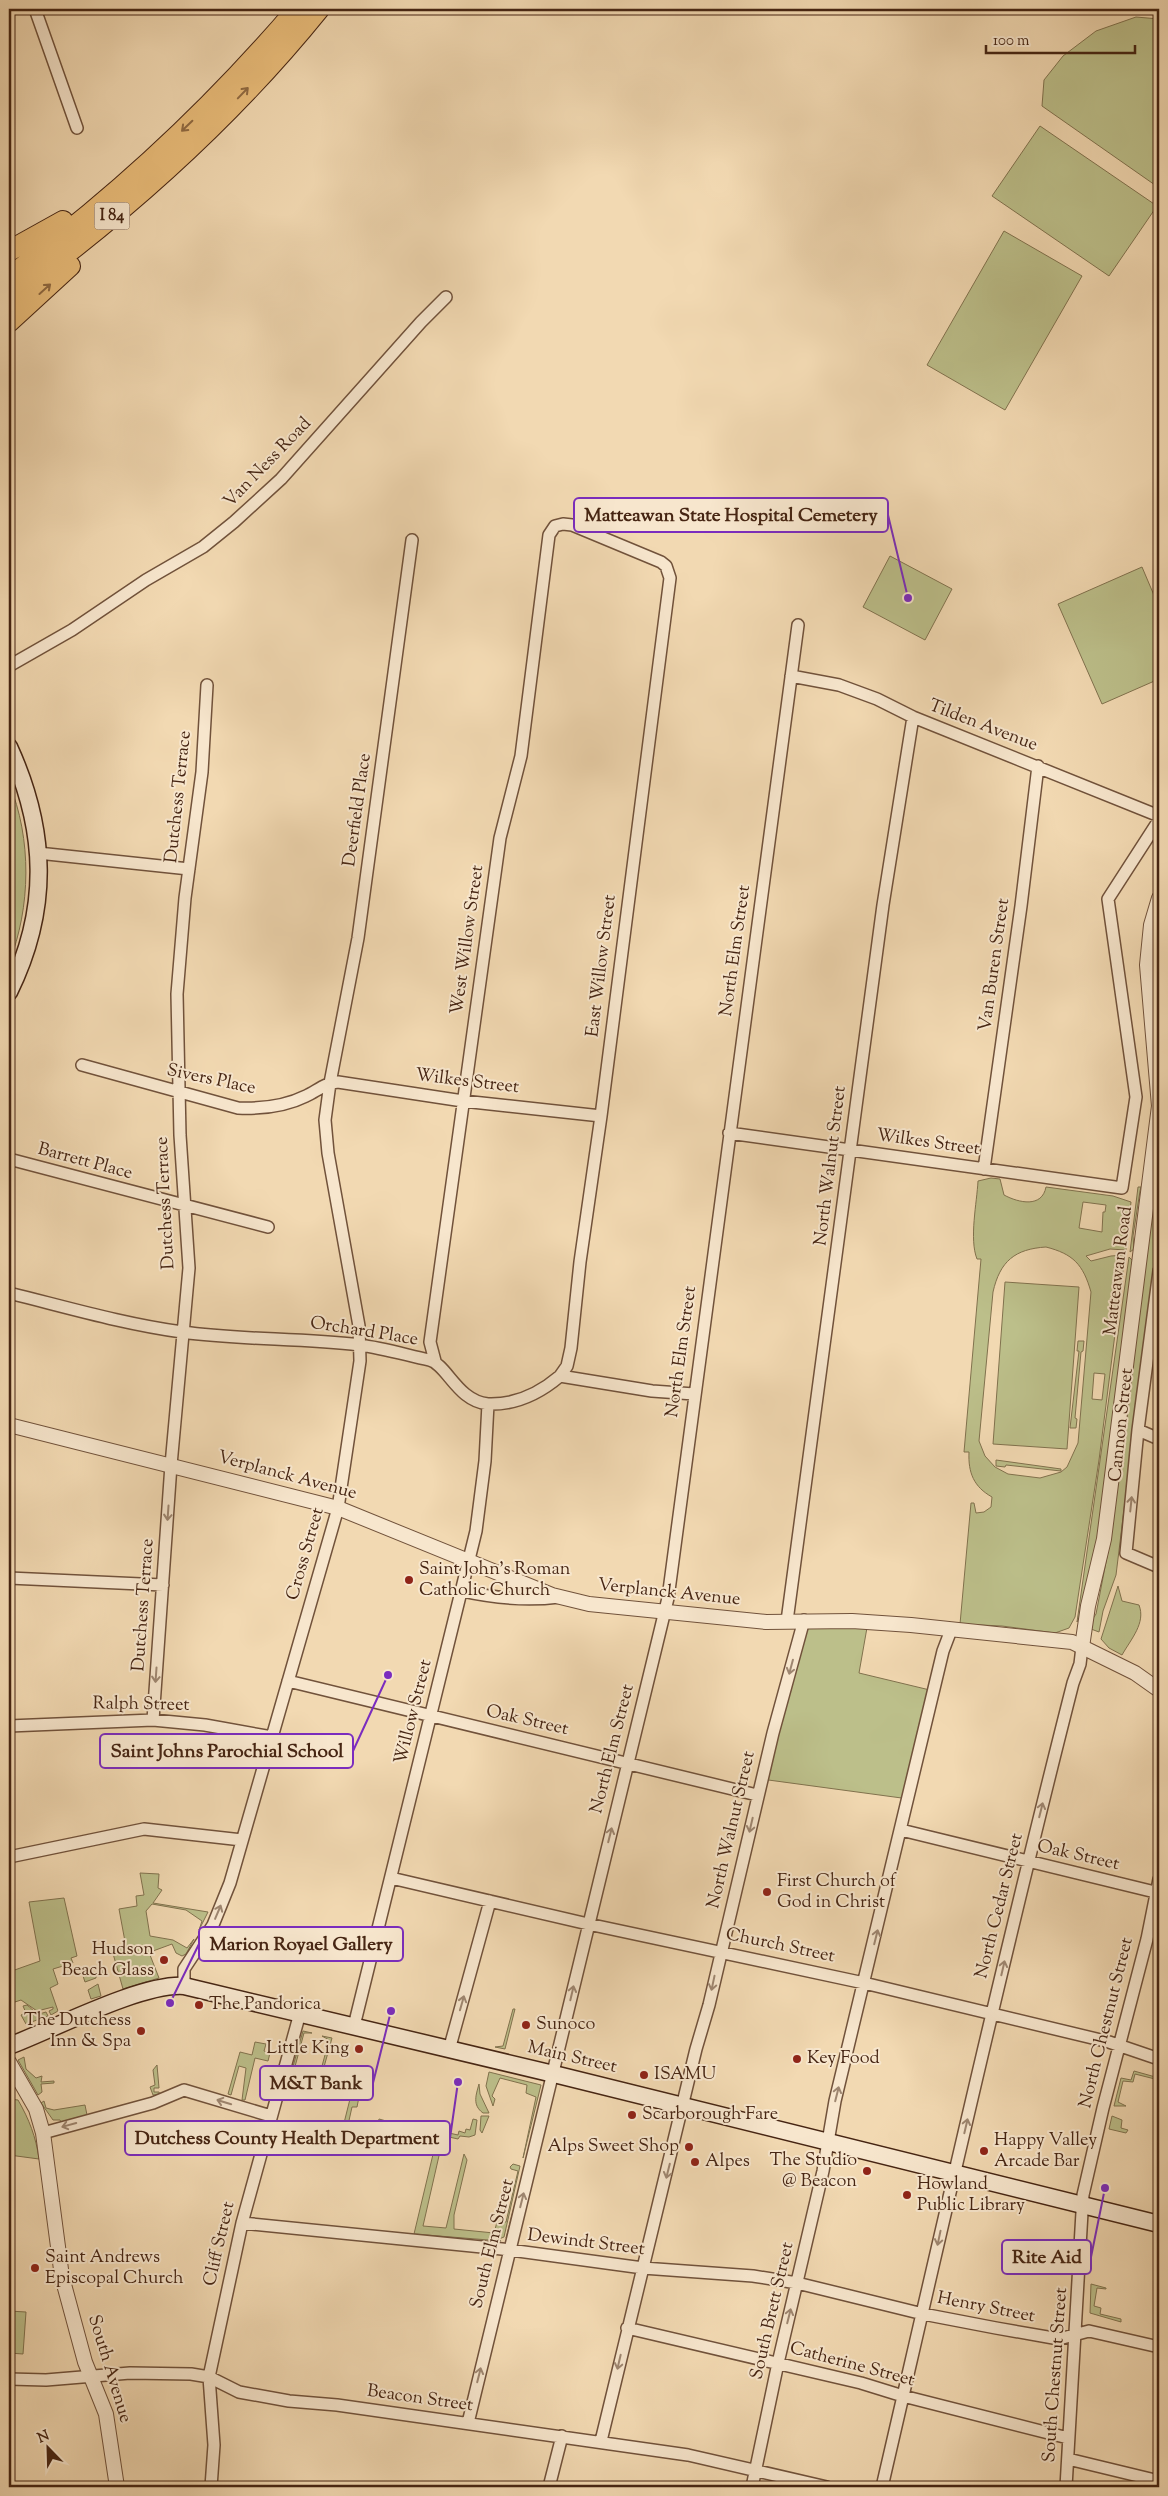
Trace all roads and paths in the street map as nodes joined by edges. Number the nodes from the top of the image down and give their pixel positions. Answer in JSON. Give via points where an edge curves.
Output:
{"nodes":[{"id":1,"x":35,"y":9,"type":"edge"},
{"id":2,"x":297,"y":9,"type":"edge"},
{"id":3,"x":319,"y":9,"type":"edge"},
{"id":4,"x":209,"y":127,"type":"junction"},
{"id":5,"x":77,"y":128,"type":"dead end"},
{"id":6,"x":159,"y":153,"type":"junction"},
{"id":7,"x":9,"y":251,"type":"edge"},
{"id":8,"x":9,"y":277,"type":"edge"},
{"id":9,"x":9,"y":297,"type":"edge"},
{"id":10,"x":446,"y":297,"type":"dead end"},
{"id":11,"x":9,"y":322,"type":"edge"},
{"id":12,"x":412,"y":540,"type":"dead end"},
{"id":13,"x":661,"y":562,"type":"joint"},
{"id":14,"x":798,"y":625,"type":"dead end"},
{"id":15,"x":9,"y":666,"type":"edge"},
{"id":16,"x":791,"y":676,"type":"junction"},
{"id":17,"x":208,"y":685,"type":"dead end"},
{"id":18,"x":913,"y":717,"type":"junction"},
{"id":19,"x":9,"y":747,"type":"edge"},
{"id":20,"x":1038,"y":766,"type":"junction"},
{"id":21,"x":1159,"y":816,"type":"edge"},
{"id":22,"x":1159,"y":820,"type":"edge"},
{"id":23,"x":38,"y":854,"type":"junction"},
{"id":24,"x":189,"y":869,"type":"junction"},
{"id":25,"x":1159,"y":898,"type":"edge"},
{"id":26,"x":9,"y":992,"type":"edge"},
{"id":27,"x":82,"y":1065,"type":"dead end"},
{"id":28,"x":330,"y":1083,"type":"junction"},
{"id":29,"x":179,"y":1092,"type":"junction"},
{"id":30,"x":463,"y":1101,"type":"junction"},
{"id":31,"x":601,"y":1116,"type":"junction"},
{"id":32,"x":729,"y":1133,"type":"junction"},
{"id":33,"x":851,"y":1150,"type":"junction"},
{"id":34,"x":9,"y":1159,"type":"edge"},
{"id":35,"x":984,"y":1169,"type":"junction"},
{"id":36,"x":1154,"y":1193,"type":"edge"},
{"id":37,"x":186,"y":1207,"type":"junction"},
{"id":38,"x":268,"y":1227,"type":"dead end"},
{"id":39,"x":1159,"y":1271,"type":"edge"},
{"id":40,"x":9,"y":1293,"type":"edge"},
{"id":41,"x":1156,"y":1309,"type":"edge"},
{"id":42,"x":183,"y":1332,"type":"junction"},
{"id":43,"x":360,"y":1346,"type":"junction"},
{"id":44,"x":436,"y":1361,"type":"junction"},
{"id":45,"x":560,"y":1376,"type":"junction"},
{"id":46,"x":694,"y":1394,"type":"junction"},
{"id":47,"x":488,"y":1404,"type":"junction"},
{"id":48,"x":9,"y":1425,"type":"edge"},
{"id":49,"x":1138,"y":1430,"type":"junction"},
{"id":50,"x":1159,"y":1439,"type":"edge"},
{"id":51,"x":171,"y":1465,"type":"junction"},
{"id":52,"x":338,"y":1508,"type":"junction"},
{"id":53,"x":469,"y":1560,"type":"junction"},
{"id":54,"x":1159,"y":1567,"type":"edge"},
{"id":55,"x":9,"y":1578,"type":"edge"},
{"id":56,"x":163,"y":1585,"type":"junction"},
{"id":57,"x":462,"y":1591,"type":"junction"},
{"id":58,"x":562,"y":1597,"type":"junction"},
{"id":59,"x":665,"y":1612,"type":"junction"},
{"id":60,"x":804,"y":1620,"type":"junction"},
{"id":61,"x":787,"y":1621,"type":"junction"},
{"id":62,"x":950,"y":1630,"type":"junction"},
{"id":63,"x":1082,"y":1647,"type":"junction"},
{"id":64,"x":288,"y":1681,"type":"junction"},
{"id":65,"x":1159,"y":1690,"type":"edge"},
{"id":66,"x":431,"y":1715,"type":"junction"},
{"id":67,"x":154,"y":1720,"type":"junction"},
{"id":68,"x":9,"y":1726,"type":"edge"},
{"id":69,"x":272,"y":1737,"type":"junction"},
{"id":70,"x":628,"y":1763,"type":"junction"},
{"id":71,"x":758,"y":1795,"type":"junction"},
{"id":72,"x":901,"y":1830,"type":"junction"},
{"id":73,"x":242,"y":1840,"type":"junction"},
{"id":74,"x":9,"y":1857,"type":"edge"},
{"id":75,"x":1028,"y":1862,"type":"junction"},
{"id":76,"x":391,"y":1878,"type":"junction"},
{"id":77,"x":1159,"y":1879,"type":"edge"},
{"id":78,"x":1158,"y":1893,"type":"edge"},
{"id":79,"x":490,"y":1901,"type":"junction"},
{"id":80,"x":588,"y":1924,"type":"junction"},
{"id":81,"x":720,"y":1951,"type":"junction"},
{"id":82,"x":864,"y":1983,"type":"junction"},
{"id":83,"x":184,"y":1986,"type":"junction"},
{"id":84,"x":300,"y":2013,"type":"junction"},
{"id":85,"x":992,"y":2014,"type":"junction"},
{"id":86,"x":354,"y":2026,"type":"junction"},
{"id":87,"x":9,"y":2046,"type":"edge"},
{"id":88,"x":1120,"y":2046,"type":"junction"},
{"id":89,"x":449,"y":2050,"type":"junction"},
{"id":90,"x":1159,"y":2059,"type":"edge"},
{"id":91,"x":9,"y":2062,"type":"edge"},
{"id":92,"x":553,"y":2075,"type":"junction"},
{"id":93,"x":684,"y":2106,"type":"junction"},
{"id":94,"x":271,"y":2116,"type":"junction"},
{"id":95,"x":43,"y":2133,"type":"junction"},
{"id":96,"x":828,"y":2142,"type":"junction"},
{"id":97,"x":954,"y":2173,"type":"junction"},
{"id":98,"x":1084,"y":2205,"type":"junction"},
{"id":99,"x":242,"y":2223,"type":"junction"},
{"id":100,"x":1159,"y":2224,"type":"edge"},
{"id":101,"x":510,"y":2250,"type":"junction"},
{"id":102,"x":643,"y":2268,"type":"junction"},
{"id":103,"x":797,"y":2283,"type":"junction"},
{"id":104,"x":923,"y":2314,"type":"junction"},
{"id":105,"x":627,"y":2328,"type":"junction"},
{"id":106,"x":1076,"y":2334,"type":"junction"},
{"id":107,"x":1159,"y":2347,"type":"edge"},
{"id":108,"x":778,"y":2363,"type":"junction"},
{"id":109,"x":92,"y":2375,"type":"junction"},
{"id":110,"x":209,"y":2378,"type":"junction"},
{"id":111,"x":9,"y":2379,"type":"edge"},
{"id":112,"x":903,"y":2396,"type":"junction"},
{"id":113,"x":468,"y":2422,"type":"junction"},
{"id":114,"x":562,"y":2436,"type":"junction"},
{"id":115,"x":1068,"y":2438,"type":"junction"},
{"id":116,"x":601,"y":2441,"type":"junction"},
{"id":117,"x":1068,"y":2458,"type":"junction"},
{"id":118,"x":756,"y":2470,"type":"junction"},
{"id":119,"x":1159,"y":2481,"type":"edge"},
{"id":120,"x":118,"y":2487,"type":"edge"},
{"id":121,"x":211,"y":2487,"type":"edge"},
{"id":122,"x":549,"y":2487,"type":"edge"},
{"id":123,"x":752,"y":2487,"type":"edge"},
{"id":124,"x":827,"y":2487,"type":"edge"},
{"id":125,"x":882,"y":2487,"type":"edge"},
{"id":126,"x":1066,"y":2487,"type":"edge"}],
"edges":[{"from":1,"to":5,"type":"street"},
{"from":2,"to":6,"type":"highway","number":"I 84","one_way":true,"via":[[235,78]]},
{"from":4,"to":3,"type":"highway","number":"I 84","one_way":true},
{"from":4,"to":9,"type":"highway","number":"I 84","via":[[131,200]]},
{"from":11,"to":4,"type":"highway","one_way":true,"via":[[144,199]]},
{"from":6,"to":7,"type":"highway","via":[[59,224]]},
{"from":6,"to":8,"type":"highway","number":"I 84"},
{"from":10,"to":15,"type":"street","name":"Van Ness Road","via":[[281,478],[234,522],[203,547]]},
{"from":12,"to":28,"type":"street","name":"Deerfield Place","via":[[358,938]]},
{"from":13,"to":30,"type":"street","name":"West Willow Street","via":[[572,525],[555,526],[549,535],[521,756],[500,838]]},
{"from":13,"to":31,"type":"street","name":"East Willow Street","via":[[670,578]]},
{"from":14,"to":16,"type":"street","name":"North Elm Street"},
{"from":16,"to":18,"type":"street","name":"Tilden Avenue","via":[[839,685]]},
{"from":16,"to":32,"type":"street","name":"North Elm Street"},
{"from":17,"to":24,"type":"street","name":"Dutchess Terrace","via":[[202,772]]},
{"from":18,"to":20,"type":"street","name":"Tilden Avenue"},
{"from":18,"to":33,"type":"street","name":"North Walnut Street","via":[[883,906]]},
{"from":19,"to":23,"type":"main road","via":[[29,798]]},
{"from":20,"to":21,"type":"street","name":"Tilden Avenue"},
{"from":20,"to":35,"type":"street","name":"Van Buren Street"},
{"from":22,"to":35,"type":"street","name":"Wilkes Street","via":[[1108,898],[1136,1097],[1122,1188]]},
{"from":23,"to":24,"type":"street"},
{"from":23,"to":26,"type":"main road","via":[[35,919]]},
{"from":24,"to":29,"type":"street","name":"Dutchess Terrace","via":[[177,994]]},
{"from":25,"to":36,"type":"street","name":"Matteawan Road","via":[[1151,925],[1147,965],[1159,1106]]},
{"from":27,"to":29,"type":"street","name":"Sivers Place"},
{"from":28,"to":29,"type":"street","name":"Sivers Place","via":[[289,1104],[262,1109],[238,1108]]},
{"from":28,"to":30,"type":"street","name":"Wilkes Street"},
{"from":28,"to":43,"type":"street","name":"Cross Street","via":[[325,1120],[328,1153]]},
{"from":29,"to":37,"type":"street","name":"Dutchess Terrace"},
{"from":30,"to":31,"type":"street","name":"Wilkes Street"},
{"from":30,"to":44,"type":"street","name":"West Willow Street","via":[[430,1342]]},
{"from":31,"to":45,"type":"street","name":"East Willow Street","via":[[571,1348]]},
{"from":32,"to":33,"type":"street","name":"Wilkes Street"},
{"from":32,"to":46,"type":"street","name":"North Elm Street"},
{"from":33,"to":35,"type":"street","name":"Wilkes Street"},
{"from":33,"to":61,"type":"street","name":"North Walnut Street"},
{"from":34,"to":37,"type":"street","name":"Barrett Place"},
{"from":36,"to":63,"type":"street","name":"Matteawan Road","via":[[1104,1539]]},
{"from":37,"to":38,"type":"street","name":"Barrett Place"},
{"from":37,"to":42,"type":"street","name":"Dutchess Terrace","via":[[189,1268]]},
{"from":39,"to":41,"type":"street","name":"Cannon Street"},
{"from":40,"to":42,"type":"street","name":"Orchard Place","via":[[143,1326]]},
{"from":41,"to":49,"type":"street","name":"Cannon Street"},
{"from":42,"to":43,"type":"street","name":"Orchard Place"},
{"from":42,"to":51,"type":"street","name":"Dutchess Terrace"},
{"from":43,"to":44,"type":"street","name":"Orchard Place"},
{"from":43,"to":52,"type":"street","name":"Cross Street"},
{"from":44,"to":47,"type":"street","name":"Orchard Place","via":[[461,1392]]},
{"from":45,"to":46,"type":"street","via":[[652,1391]]},
{"from":45,"to":47,"type":"street","name":"Orchard Place","via":[[530,1396]]},
{"from":46,"to":59,"type":"street","name":"North Elm Street"},
{"from":47,"to":53,"type":"street","name":"Willow Street","via":[[485,1461]]},
{"from":48,"to":51,"type":"street","name":"Verplanck Avenue"},
{"from":49,"to":50,"type":"street"},
{"from":54,"to":49,"type":"street","name":"Cannon Street","one_way":true,"via":[[1126,1553]]},
{"from":51,"to":52,"type":"street","name":"Verplanck Avenue"},
{"from":51,"to":56,"type":"street","name":"Dutchess Terrace","one_way":true},
{"from":52,"to":53,"type":"street","name":"Verplanck Avenue"},
{"from":52,"to":64,"type":"street","name":"Cross Street"},
{"from":53,"to":57,"type":"street","name":"Willow Street"},
{"from":53,"to":58,"type":"street","name":"Verplanck Avenue"},
{"from":55,"to":56,"type":"street"},
{"from":56,"to":67,"type":"street","name":"Dutchess Terrace","one_way":true},
{"from":57,"to":58,"type":"street","via":[[490,1597]]},
{"from":57,"to":66,"type":"street","name":"Willow Street"},
{"from":58,"to":59,"type":"street","name":"Verplanck Avenue","via":[[588,1604]]},
{"from":59,"to":61,"type":"street","name":"Verplanck Avenue","via":[[766,1622]]},
{"from":59,"to":70,"type":"street","name":"North Elm Street"},
{"from":60,"to":61,"type":"street","name":"Verplanck Avenue"},
{"from":60,"to":62,"type":"street","name":"Verplanck Avenue"},
{"from":60,"to":71,"type":"street","name":"North Walnut Street","one_way":true},
{"from":62,"to":63,"type":"street","name":"Verplanck Avenue","via":[[1072,1642]]},
{"from":62,"to":72,"type":"street","name":"South Brett Street"},
{"from":63,"to":65,"type":"street","name":"Verplanck Avenue","via":[[1135,1673]]},
{"from":75,"to":63,"type":"street","name":"North Cedar Street","one_way":true},
{"from":64,"to":66,"type":"street","name":"Oak Street"},
{"from":64,"to":69,"type":"street","name":"Cross Street"},
{"from":66,"to":70,"type":"street","name":"Oak Street"},
{"from":66,"to":76,"type":"street","name":"Willow Street"},
{"from":67,"to":68,"type":"street","name":"Ralph Street"},
{"from":67,"to":69,"type":"street","name":"Ralph Street"},
{"from":69,"to":73,"type":"street","name":"Cross Street"},
{"from":70,"to":71,"type":"street","name":"Oak Street"},
{"from":80,"to":70,"type":"street","name":"North Elm Street","one_way":true},
{"from":71,"to":81,"type":"street","name":"North Walnut Street","one_way":true},
{"from":72,"to":75,"type":"street","name":"Oak Street"},
{"from":82,"to":72,"type":"street","name":"South Brett Street","one_way":true},
{"from":73,"to":74,"type":"street","via":[[144,1829]]},
{"from":83,"to":73,"type":"street","name":"Cross Street","one_way":true,"via":[[184,1968],[213,1925],[230,1883]]},
{"from":75,"to":78,"type":"street","name":"Oak Street"},
{"from":85,"to":75,"type":"street","name":"North Cedar Street","one_way":true},
{"from":76,"to":79,"type":"street","name":"Church Street"},
{"from":76,"to":86,"type":"street","name":"Willow Street"},
{"from":77,"to":78,"type":"street","name":"North Chestnut Street"},
{"from":78,"to":88,"type":"street","name":"North Chestnut Street"},
{"from":79,"to":80,"type":"street","name":"Church Street"},
{"from":89,"to":79,"type":"street","one_way":true},
{"from":80,"to":81,"type":"street","name":"Church Street"},
{"from":92,"to":80,"type":"street","name":"North Elm Street","one_way":true},
{"from":81,"to":82,"type":"street","name":"Church Street"},
{"from":81,"to":93,"type":"street","name":"North Walnut Street","one_way":true},
{"from":82,"to":85,"type":"street","name":"Church Street"},
{"from":96,"to":82,"type":"street","name":"South Brett Street","one_way":true},
{"from":83,"to":84,"type":"main road","name":"Main Street"},
{"from":83,"to":87,"type":"main road","name":"Main Street","via":[[157,1989],[122,2001]]},
{"from":84,"to":86,"type":"main road","name":"Main Street"},
{"from":84,"to":94,"type":"street","name":"Cliff Street"},
{"from":85,"to":88,"type":"street","name":"Church Street"},
{"from":97,"to":85,"type":"street","name":"North Cedar Street","one_way":true},
{"from":86,"to":89,"type":"main road","name":"Main Street"},
{"from":88,"to":90,"type":"street","name":"Church Street"},
{"from":88,"to":98,"type":"street","name":"North Chestnut Street","via":[[1103,2108]]},
{"from":89,"to":92,"type":"main road","name":"Main Street"},
{"from":91,"to":95,"type":"street","name":"South Avenue","via":[[36,2109]]},
{"from":92,"to":93,"type":"main road","name":"Main Street"},
{"from":101,"to":92,"type":"street","name":"South Elm Street","one_way":true},
{"from":93,"to":96,"type":"main road","name":"Main Street"},
{"from":93,"to":102,"type":"street","name":"North Walnut Street","one_way":true},
{"from":94,"to":95,"type":"street","one_way":true,"via":[[184,2090],[154,2103]]},
{"from":94,"to":99,"type":"street","name":"Cliff Street"},
{"from":95,"to":109,"type":"street","name":"South Avenue","via":[[62,2277],[85,2362]]},
{"from":96,"to":97,"type":"main road","name":"Main Street"},
{"from":96,"to":103,"type":"street","name":"South Brett Street"},
{"from":97,"to":98,"type":"main road","name":"Main Street"},
{"from":97,"to":104,"type":"street","name":"North Cedar Street","one_way":true},
{"from":98,"to":100,"type":"main road","name":"Main Street"},
{"from":98,"to":106,"type":"street","name":"South Chestnut Street"},
{"from":99,"to":101,"type":"street","name":"Dewindt Street"},
{"from":99,"to":110,"type":"street","name":"Cliff Street"},
{"from":101,"to":102,"type":"street","name":"Dewindt Street"},
{"from":113,"to":101,"type":"street","name":"South Elm Street","one_way":true},
{"from":102,"to":103,"type":"street","name":"Dewindt Street","via":[[752,2276]]},
{"from":102,"to":105,"type":"street","name":"North Walnut Street"},
{"from":103,"to":104,"type":"street","name":"Dewindt Street"},
{"from":108,"to":103,"type":"street","name":"South Brett Street","one_way":true},
{"from":104,"to":106,"type":"street","name":"Henry Street","via":[[1059,2339]]},
{"from":104,"to":112,"type":"street","name":"North Cedar Street"},
{"from":105,"to":108,"type":"street","name":"Catherine Street"},
{"from":105,"to":116,"type":"street","name":"North Walnut Street","one_way":true},
{"from":106,"to":107,"type":"street","name":"Henry Street","via":[[1089,2331]]},
{"from":106,"to":115,"type":"street","name":"South Chestnut Street"},
{"from":108,"to":112,"type":"street","name":"Catherine Street"},
{"from":108,"to":118,"type":"street","name":"South Brett Street"},
{"from":109,"to":110,"type":"street","name":"Beacon Street","via":[[182,2374]]},
{"from":109,"to":111,"type":"street","name":"Beacon Street","via":[[46,2380]]},
{"from":109,"to":120,"type":"street","name":"South Avenue","via":[[106,2414]]},
{"from":110,"to":113,"type":"street","name":"Beacon Street","via":[[239,2392],[289,2401]]},
{"from":110,"to":121,"type":"street","name":"Cliff Street","via":[[214,2445]]},
{"from":112,"to":115,"type":"street","name":"Catherine Street"},
{"from":112,"to":125,"type":"street","name":"North Cedar Street"},
{"from":113,"to":114,"type":"street","name":"Beacon Street"},
{"from":114,"to":116,"type":"street","name":"Beacon Street"},
{"from":114,"to":122,"type":"street"},
{"from":115,"to":117,"type":"street","name":"South Chestnut Street"},
{"from":116,"to":118,"type":"street","name":"Beacon Street"},
{"from":117,"to":119,"type":"street"},
{"from":117,"to":126,"type":"street","name":"South Chestnut Street"},
{"from":118,"to":123,"type":"street","name":"South Brett Street"},
{"from":118,"to":124,"type":"street","name":"Beacon Street"}]}
